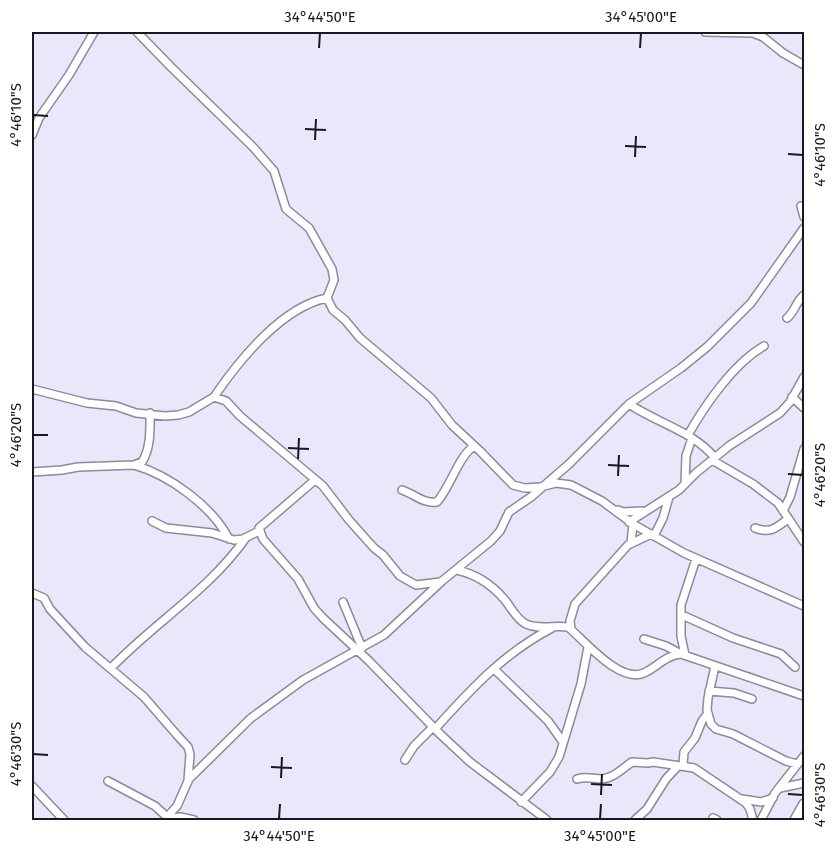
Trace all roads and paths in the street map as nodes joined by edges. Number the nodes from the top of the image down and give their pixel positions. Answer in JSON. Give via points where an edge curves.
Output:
{"nodes":[{"id":1,"x":94,"y":32,"type":"edge"},
{"id":2,"x":138,"y":32,"type":"edge"},
{"id":3,"x":705,"y":32,"type":"edge"},
{"id":4,"x":804,"y":65,"type":"edge"},
{"id":5,"x":32,"y":135,"type":"edge"},
{"id":6,"x":801,"y":206,"type":"dead end"},
{"id":7,"x":804,"y":217,"type":"edge"},
{"id":8,"x":804,"y":228,"type":"edge"},
{"id":9,"x":804,"y":295,"type":"edge"},
{"id":10,"x":327,"y":298,"type":"junction"},
{"id":11,"x":787,"y":318,"type":"dead end"},
{"id":12,"x":764,"y":346,"type":"dead end"},
{"id":13,"x":804,"y":377,"type":"edge"},
{"id":14,"x":32,"y":389,"type":"edge"},
{"id":15,"x":214,"y":397,"type":"junction"},
{"id":16,"x":792,"y":398,"type":"junction"},
{"id":17,"x":629,"y":404,"type":"junction"},
{"id":18,"x":804,"y":408,"type":"edge"},
{"id":19,"x":150,"y":413,"type":"junction"},
{"id":20,"x":690,"y":437,"type":"junction"},
{"id":21,"x":474,"y":446,"type":"junction"},
{"id":22,"x":804,"y":449,"type":"edge"},
{"id":23,"x":713,"y":459,"type":"junction"},
{"id":24,"x":134,"y":465,"type":"junction"},
{"id":25,"x":32,"y":472,"type":"edge"},
{"id":26,"x":315,"y":480,"type":"junction"},
{"id":27,"x":685,"y":484,"type":"junction"},
{"id":28,"x":540,"y":487,"type":"junction"},
{"id":29,"x":402,"y":490,"type":"dead end"},
{"id":30,"x":669,"y":497,"type":"junction"},
{"id":31,"x":610,"y":506,"type":"junction"},
{"id":32,"x":646,"y":510,"type":"junction"},
{"id":33,"x":783,"y":511,"type":"junction"},
{"id":34,"x":788,"y":519,"type":"junction"},
{"id":35,"x":152,"y":520,"type":"dead end"},
{"id":36,"x":631,"y":523,"type":"junction"},
{"id":37,"x":755,"y":528,"type":"dead end"},
{"id":38,"x":260,"y":531,"type":"junction"},
{"id":39,"x":652,"y":535,"type":"junction"},
{"id":40,"x":245,"y":538,"type":"junction"},
{"id":41,"x":229,"y":539,"type":"junction"},
{"id":42,"x":804,"y":542,"type":"edge"},
{"id":43,"x":631,"y":543,"type":"junction"},
{"id":44,"x":696,"y":559,"type":"junction"},
{"id":45,"x":457,"y":570,"type":"junction"},
{"id":46,"x":442,"y":581,"type":"junction"},
{"id":47,"x":32,"y":593,"type":"edge"},
{"id":48,"x":343,"y":602,"type":"dead end"},
{"id":49,"x":804,"y":606,"type":"edge"},
{"id":50,"x":682,"y":615,"type":"junction"},
{"id":51,"x":555,"y":627,"type":"junction"},
{"id":52,"x":571,"y":629,"type":"junction"},
{"id":53,"x":644,"y":639,"type":"dead end"},
{"id":54,"x":588,"y":647,"type":"junction"},
{"id":55,"x":359,"y":649,"type":"junction"},
{"id":56,"x":683,"y":655,"type":"junction"},
{"id":57,"x":715,"y":666,"type":"junction"},
{"id":58,"x":795,"y":667,"type":"dead end"},
{"id":59,"x":111,"y":668,"type":"junction"},
{"id":60,"x":494,"y":669,"type":"junction"},
{"id":61,"x":709,"y":692,"type":"junction"},
{"id":62,"x":803,"y":694,"type":"edge"},
{"id":63,"x":752,"y":699,"type":"dead end"},
{"id":64,"x":708,"y":713,"type":"junction"},
{"id":65,"x":434,"y":728,"type":"junction"},
{"id":66,"x":563,"y":742,"type":"junction"},
{"id":67,"x":804,"y":756,"type":"edge"},
{"id":68,"x":405,"y":760,"type":"dead end"},
{"id":69,"x":797,"y":764,"type":"junction"},
{"id":70,"x":680,"y":766,"type":"junction"},
{"id":71,"x":577,"y":779,"type":"dead end"},
{"id":72,"x":108,"y":781,"type":"dead end"},
{"id":73,"x":188,"y":783,"type":"junction"},
{"id":74,"x":804,"y":783,"type":"edge"},
{"id":75,"x":32,"y":786,"type":"edge"},
{"id":76,"x":780,"y":788,"type":"junction"},
{"id":77,"x":740,"y":798,"type":"junction"},
{"id":78,"x":773,"y":798,"type":"junction"},
{"id":79,"x":521,"y":802,"type":"junction"},
{"id":80,"x":804,"y":804,"type":"edge"},
{"id":81,"x":532,"y":810,"type":"junction"},
{"id":82,"x":166,"y":819,"type":"edge"},
{"id":83,"x":64,"y":820,"type":"edge"},
{"id":84,"x":194,"y":820,"type":"edge"},
{"id":85,"x":532,"y":820,"type":"edge"},
{"id":86,"x":547,"y":820,"type":"edge"},
{"id":87,"x":635,"y":820,"type":"edge"},
{"id":88,"x":753,"y":820,"type":"edge"},
{"id":89,"x":762,"y":820,"type":"edge"},
{"id":90,"x":795,"y":820,"type":"edge"}],
"edges":[{"from":1,"to":5,"type":"street"},
{"from":2,"to":10,"type":"street","via":[[274,171],[286,209],[309,228],[332,269],[334,280]]},
{"from":3,"to":4,"type":"street","via":[[753,33]]},
{"from":6,"to":7,"type":"street"},
{"from":8,"to":17,"type":"street","via":[[738,318],[707,348]]},
{"from":9,"to":11,"type":"street"},
{"from":10,"to":15,"type":"street","via":[[298,308],[271,331]]},
{"from":10,"to":21,"type":"street","via":[[333,310],[360,338],[431,398]]},
{"from":12,"to":20,"type":"street","via":[[738,367],[708,402]]},
{"from":13,"to":16,"type":"street"},
{"from":14,"to":19,"type":"street"},
{"from":15,"to":19,"type":"street","via":[[183,414]]},
{"from":15,"to":26,"type":"street","via":[[226,401]]},
{"from":16,"to":18,"type":"street"},
{"from":16,"to":23,"type":"street","via":[[780,413]]},
{"from":17,"to":20,"type":"street"},
{"from":17,"to":28,"type":"street"},
{"from":19,"to":24,"type":"street","via":[[147,453],[142,462]]},
{"from":20,"to":23,"type":"street"},
{"from":20,"to":27,"type":"street"},
{"from":21,"to":28,"type":"street","via":[[513,485]]},
{"from":21,"to":29,"type":"street","via":[[437,502]]},
{"from":22,"to":33,"type":"street"},
{"from":23,"to":27,"type":"street"},
{"from":23,"to":33,"type":"street","via":[[769,496]]},
{"from":24,"to":25,"type":"street"},
{"from":24,"to":41,"type":"street","via":[[151,469],[194,499],[219,521]]},
{"from":26,"to":38,"type":"street","via":[[265,522]]},
{"from":26,"to":46,"type":"street","via":[[400,576],[416,585]]},
{"from":27,"to":30,"type":"street"},
{"from":28,"to":31,"type":"street","via":[[563,483]]},
{"from":28,"to":45,"type":"street","via":[[509,512],[500,531]]},
{"from":30,"to":32,"type":"street"},
{"from":30,"to":39,"type":"street","via":[[663,518]]},
{"from":31,"to":32,"type":"street","via":[[623,512]]},
{"from":31,"to":36,"type":"street"},
{"from":32,"to":36,"type":"street"},
{"from":33,"to":34,"type":"street"},
{"from":34,"to":37,"type":"street","via":[[774,530]]},
{"from":34,"to":42,"type":"street"},
{"from":35,"to":41,"type":"street","via":[[166,528]]},
{"from":36,"to":39,"type":"street"},
{"from":36,"to":43,"type":"street"},
{"from":38,"to":40,"type":"street"},
{"from":38,"to":55,"type":"street","via":[[298,579],[314,608]]},
{"from":39,"to":43,"type":"street"},
{"from":39,"to":44,"type":"street"},
{"from":40,"to":41,"type":"street"},
{"from":40,"to":59,"type":"street","via":[[206,585]]},
{"from":43,"to":52,"type":"street","via":[[575,604]]},
{"from":44,"to":49,"type":"street"},
{"from":44,"to":50,"type":"street","via":[[681,605]]},
{"from":45,"to":46,"type":"street"},
{"from":45,"to":51,"type":"street","via":[[490,586],[523,622]]},
{"from":46,"to":55,"type":"street","via":[[384,635]]},
{"from":47,"to":59,"type":"street","via":[[44,598],[85,647]]},
{"from":48,"to":55,"type":"street"},
{"from":50,"to":56,"type":"street"},
{"from":50,"to":58,"type":"street","via":[[782,654]]},
{"from":51,"to":52,"type":"street"},
{"from":51,"to":60,"type":"street","via":[[519,647]]},
{"from":52,"to":54,"type":"street"},
{"from":53,"to":56,"type":"street"},
{"from":54,"to":56,"type":"street","via":[[625,673],[636,675],[671,656]]},
{"from":54,"to":66,"type":"street"},
{"from":55,"to":65,"type":"street"},
{"from":55,"to":73,"type":"street","via":[[297,683],[251,718]]},
{"from":56,"to":57,"type":"street"},
{"from":57,"to":61,"type":"street"},
{"from":57,"to":62,"type":"street"},
{"from":59,"to":73,"type":"street","via":[[188,747]]},
{"from":60,"to":65,"type":"street"},
{"from":60,"to":66,"type":"street"},
{"from":61,"to":63,"type":"street","via":[[734,693]]},
{"from":61,"to":64,"type":"street"},
{"from":64,"to":69,"type":"street","via":[[716,729]]},
{"from":64,"to":70,"type":"street"},
{"from":65,"to":68,"type":"street"},
{"from":65,"to":79,"type":"street","via":[[481,772]]},
{"from":66,"to":79,"type":"street","via":[[555,764]]},
{"from":67,"to":69,"type":"street"},
{"from":69,"to":76,"type":"street"},
{"from":70,"to":71,"type":"street","via":[[632,762],[605,778]]},
{"from":70,"to":77,"type":"street","via":[[700,772]]},
{"from":70,"to":87,"type":"street"},
{"from":72,"to":82,"type":"street","via":[[156,806]]},
{"from":73,"to":82,"type":"street"},
{"from":74,"to":76,"type":"street"},
{"from":75,"to":83,"type":"street"},
{"from":76,"to":78,"type":"street"},
{"from":77,"to":78,"type":"street","via":[[761,802]]},
{"from":77,"to":88,"type":"street","via":[[750,808]]},
{"from":78,"to":89,"type":"street"},
{"from":79,"to":81,"type":"street"},
{"from":80,"to":90,"type":"main road"},
{"from":81,"to":85,"type":"street"},
{"from":81,"to":86,"type":"street"},
{"from":82,"to":84,"type":"street"}]}
